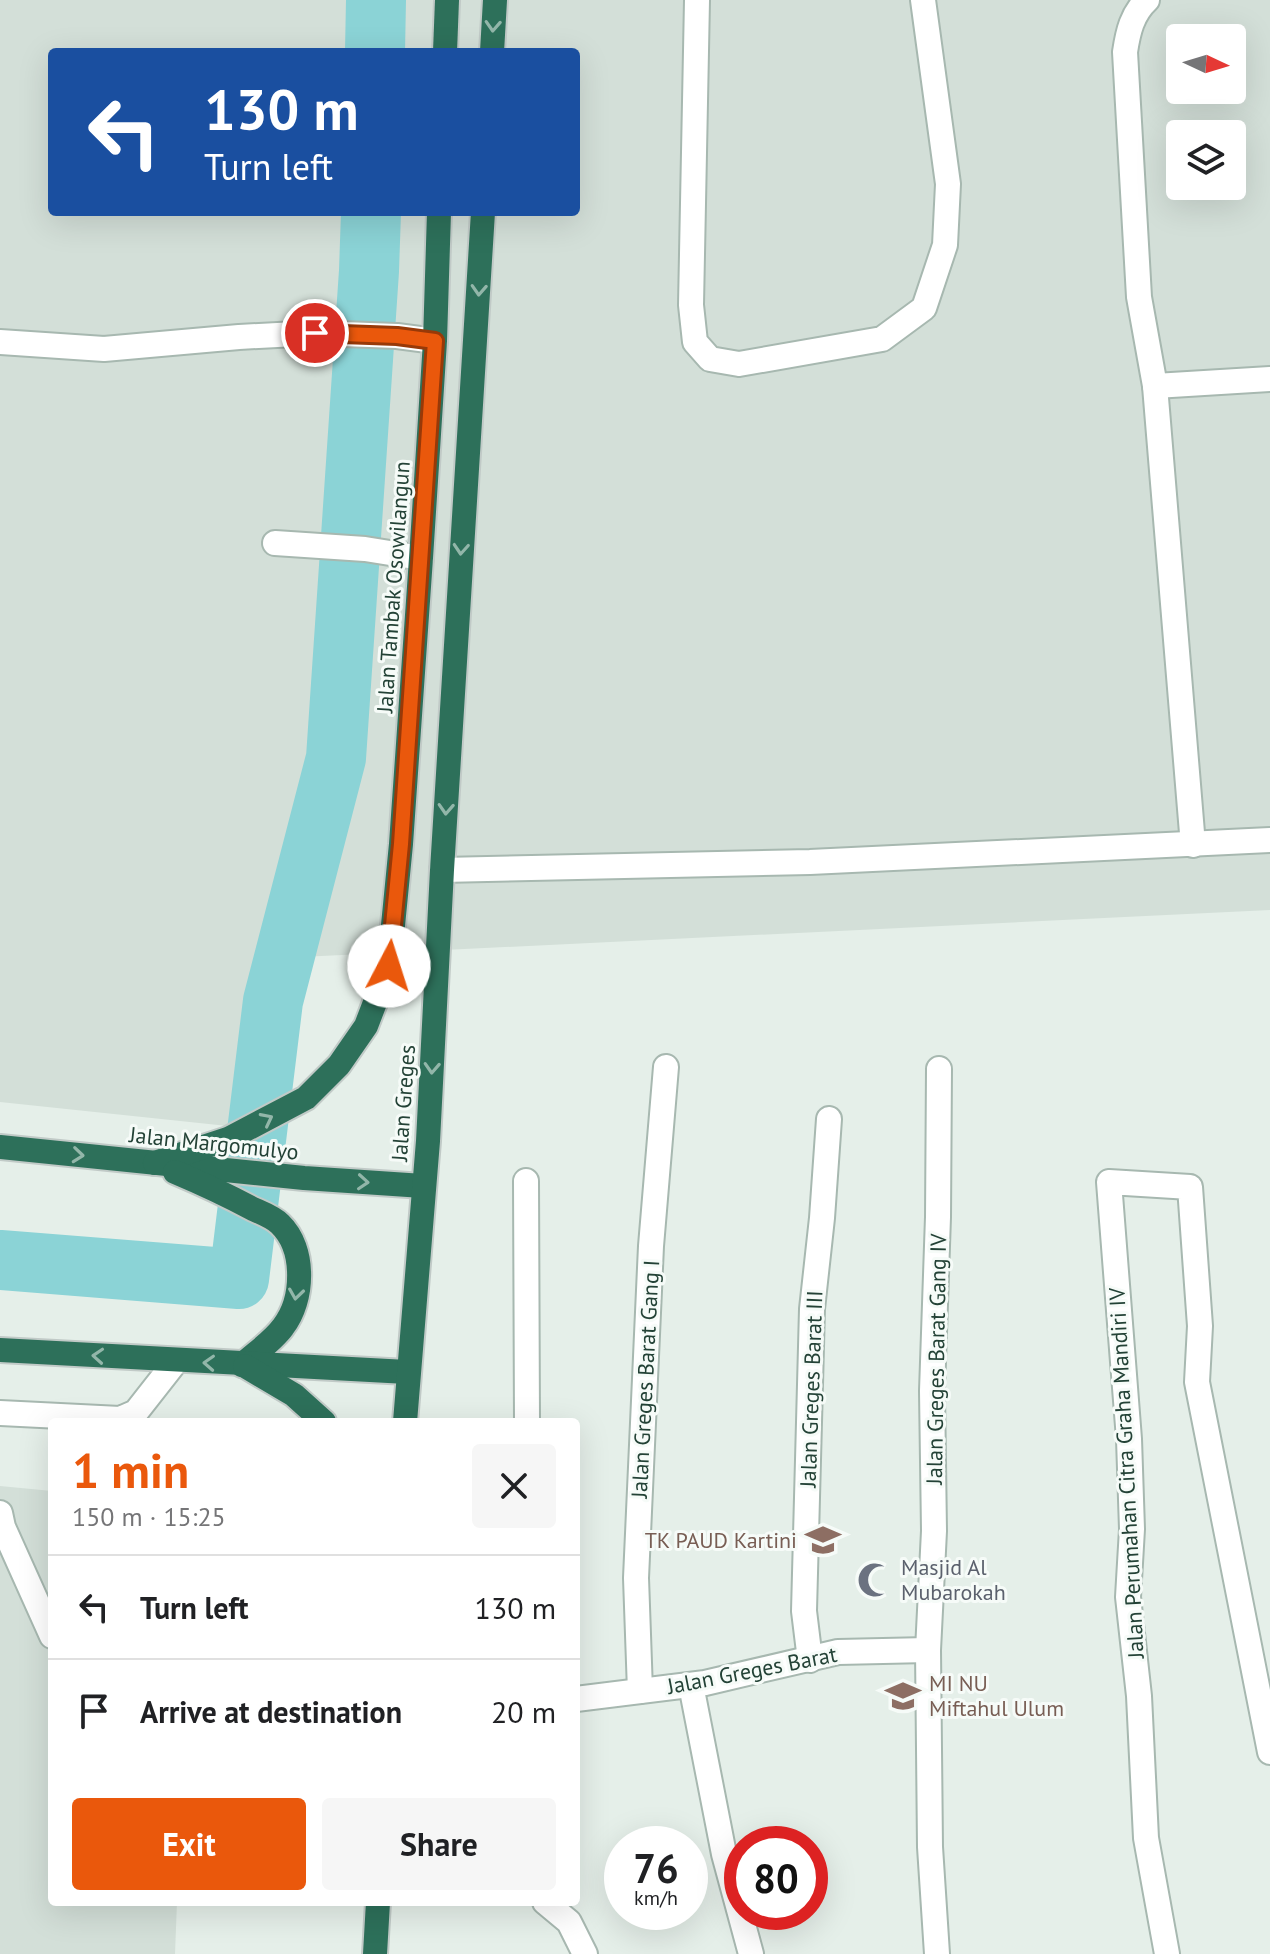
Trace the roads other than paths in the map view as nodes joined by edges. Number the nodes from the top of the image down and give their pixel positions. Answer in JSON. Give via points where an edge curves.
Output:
{"nodes":[{"id":1,"x":447,"y":0,"type":"edge"},
{"id":2,"x":495,"y":0,"type":"edge"},
{"id":3,"x":697,"y":0,"type":"edge"},
{"id":4,"x":923,"y":0,"type":"edge"},
{"id":5,"x":1147,"y":0,"type":"edge"},
{"id":6,"x":445,"y":48,"type":"edge"},
{"id":7,"x":492,"y":48,"type":"edge"},
{"id":8,"x":439,"y":216,"type":"edge"},
{"id":9,"x":483,"y":216,"type":"edge"},
{"id":10,"x":435,"y":341,"type":"junction"},
{"id":11,"x":0,"y":342,"type":"edge"},
{"id":12,"x":1270,"y":379,"type":"edge"},
{"id":13,"x":1155,"y":386,"type":"junction"},
{"id":14,"x":275,"y":543,"type":"dead end"},
{"id":15,"x":421,"y":558,"type":"junction"},
{"id":16,"x":1270,"y":840,"type":"edge"},
{"id":17,"x":1193,"y":845,"type":"junction"},
{"id":18,"x":442,"y":870,"type":"junction"},
{"id":19,"x":666,"y":1067,"type":"dead end"},
{"id":20,"x":939,"y":1069,"type":"dead end"},
{"id":21,"x":829,"y":1119,"type":"dead end"},
{"id":22,"x":0,"y":1147,"type":"edge"},
{"id":23,"x":155,"y":1163,"type":"junction"},
{"id":24,"x":526,"y":1181,"type":"dead end"},
{"id":25,"x":423,"y":1186,"type":"junction"},
{"id":26,"x":0,"y":1350,"type":"edge"},
{"id":27,"x":176,"y":1361,"type":"junction"},
{"id":28,"x":242,"y":1365,"type":"junction"},
{"id":29,"x":407,"y":1372,"type":"junction"},
{"id":30,"x":0,"y":1413,"type":"edge"},
{"id":31,"x":100,"y":1418,"type":"edge"},
{"id":32,"x":122,"y":1418,"type":"edge"},
{"id":33,"x":320,"y":1418,"type":"edge"},
{"id":34,"x":405,"y":1418,"type":"edge"},
{"id":35,"x":527,"y":1418,"type":"edge"},
{"id":36,"x":0,"y":1513,"type":"edge"},
{"id":37,"x":48,"y":1627,"type":"edge"},
{"id":38,"x":928,"y":1650,"type":"junction"},
{"id":39,"x":810,"y":1660,"type":"junction"},
{"id":40,"x":691,"y":1685,"type":"junction"},
{"id":41,"x":640,"y":1691,"type":"junction"},
{"id":42,"x":580,"y":1698,"type":"edge"},
{"id":43,"x":1270,"y":1752,"type":"edge"},
{"id":44,"x":378,"y":1906,"type":"edge"},
{"id":45,"x":550,"y":1906,"type":"edge"},
{"id":46,"x":375,"y":1954,"type":"edge"},
{"id":47,"x":585,"y":1954,"type":"edge"},
{"id":48,"x":751,"y":1954,"type":"edge"},
{"id":49,"x":937,"y":1954,"type":"edge"},
{"id":50,"x":1167,"y":1954,"type":"edge"}],
"edges":[{"from":1,"to":6,"type":"highway"},
{"from":2,"to":7,"type":"highway","one_way":true},
{"from":3,"to":4,"type":"street","via":[[692,318],[695,342],[710,359],[739,364],[882,339],[924,308],[945,245],[948,184]]},
{"from":5,"to":13,"type":"street","via":[[1129,30],[1125,52],[1139,297]]},
{"from":8,"to":10,"type":"highway","name":"Jalan Tambak Osowilangun"},
{"from":9,"to":18,"type":"highway","name":"Jalan Greges","one_way":true},
{"from":10,"to":11,"type":"street","via":[[322,334],[104,349]]},
{"from":10,"to":15,"type":"highway","name":"Jalan Tambak Osowilangun"},
{"from":12,"to":13,"type":"street"},
{"from":13,"to":17,"type":"street"},
{"from":14,"to":15,"type":"street"},
{"from":23,"to":15,"type":"highway","name":"Jalan Tambak Osowilangun","one_way":true,"via":[[228,1139],[306,1098],[339,1065],[366,1026],[389,966]]},
{"from":16,"to":17,"type":"street"},
{"from":17,"to":18,"type":"street","via":[[810,862]]},
{"from":18,"to":25,"type":"highway","name":"Jalan Greges","one_way":true},
{"from":19,"to":41,"type":"street","name":"Jalan Greges Barat Gang I","via":[[640,1475]]},
{"from":20,"to":38,"type":"street","name":"Jalan Greges Barat Gang IV"},
{"from":21,"to":39,"type":"street","name":"Jalan Greges Barat III","via":[[812,1309],[804,1611]]},
{"from":22,"to":23,"type":"highway","name":"Jalan Margomulyo","one_way":true},
{"from":23,"to":25,"type":"highway","name":"Jalan Margomulyo","one_way":true},
{"from":23,"to":28,"type":"highway","one_way":true,"via":[[278,1222],[298,1254],[294,1308],[283,1329]]},
{"from":24,"to":35,"type":"street"},
{"from":25,"to":29,"type":"highway","name":"Jalan Greges"},
{"from":27,"to":26,"type":"highway","one_way":true},
{"from":28,"to":27,"type":"highway","one_way":true},
{"from":27,"to":32,"type":"street","via":[[136,1412]]},
{"from":28,"to":29,"type":"highway"},
{"from":28,"to":33,"type":"highway","via":[[294,1395]]},
{"from":29,"to":34,"type":"highway","name":"Jalan Greges"},
{"from":30,"to":31,"type":"street"},
{"from":36,"to":37,"type":"street"},
{"from":38,"to":39,"type":"street","name":"Jalan Greges Barat","via":[[838,1652]]},
{"from":38,"to":49,"type":"street","name":"Jalan Greges Barat Gang IV"},
{"from":39,"to":40,"type":"street","name":"Jalan Greges Barat"},
{"from":40,"to":41,"type":"street","name":"Jalan Greges Barat"},
{"from":40,"to":48,"type":"street","via":[[724,1854]]},
{"from":41,"to":42,"type":"street","name":"Jalan Greges Barat"},
{"from":43,"to":50,"type":"street","name":"Jalan Perumahan Citra Graha Mandiri IV","via":[[1197,1382],[1200,1326],[1190,1187],[1109,1182],[1129,1439],[1128,1597],[1146,1838]]},
{"from":44,"to":46,"type":"highway"},
{"from":45,"to":47,"type":"street","via":[[569,1922]]}]}
